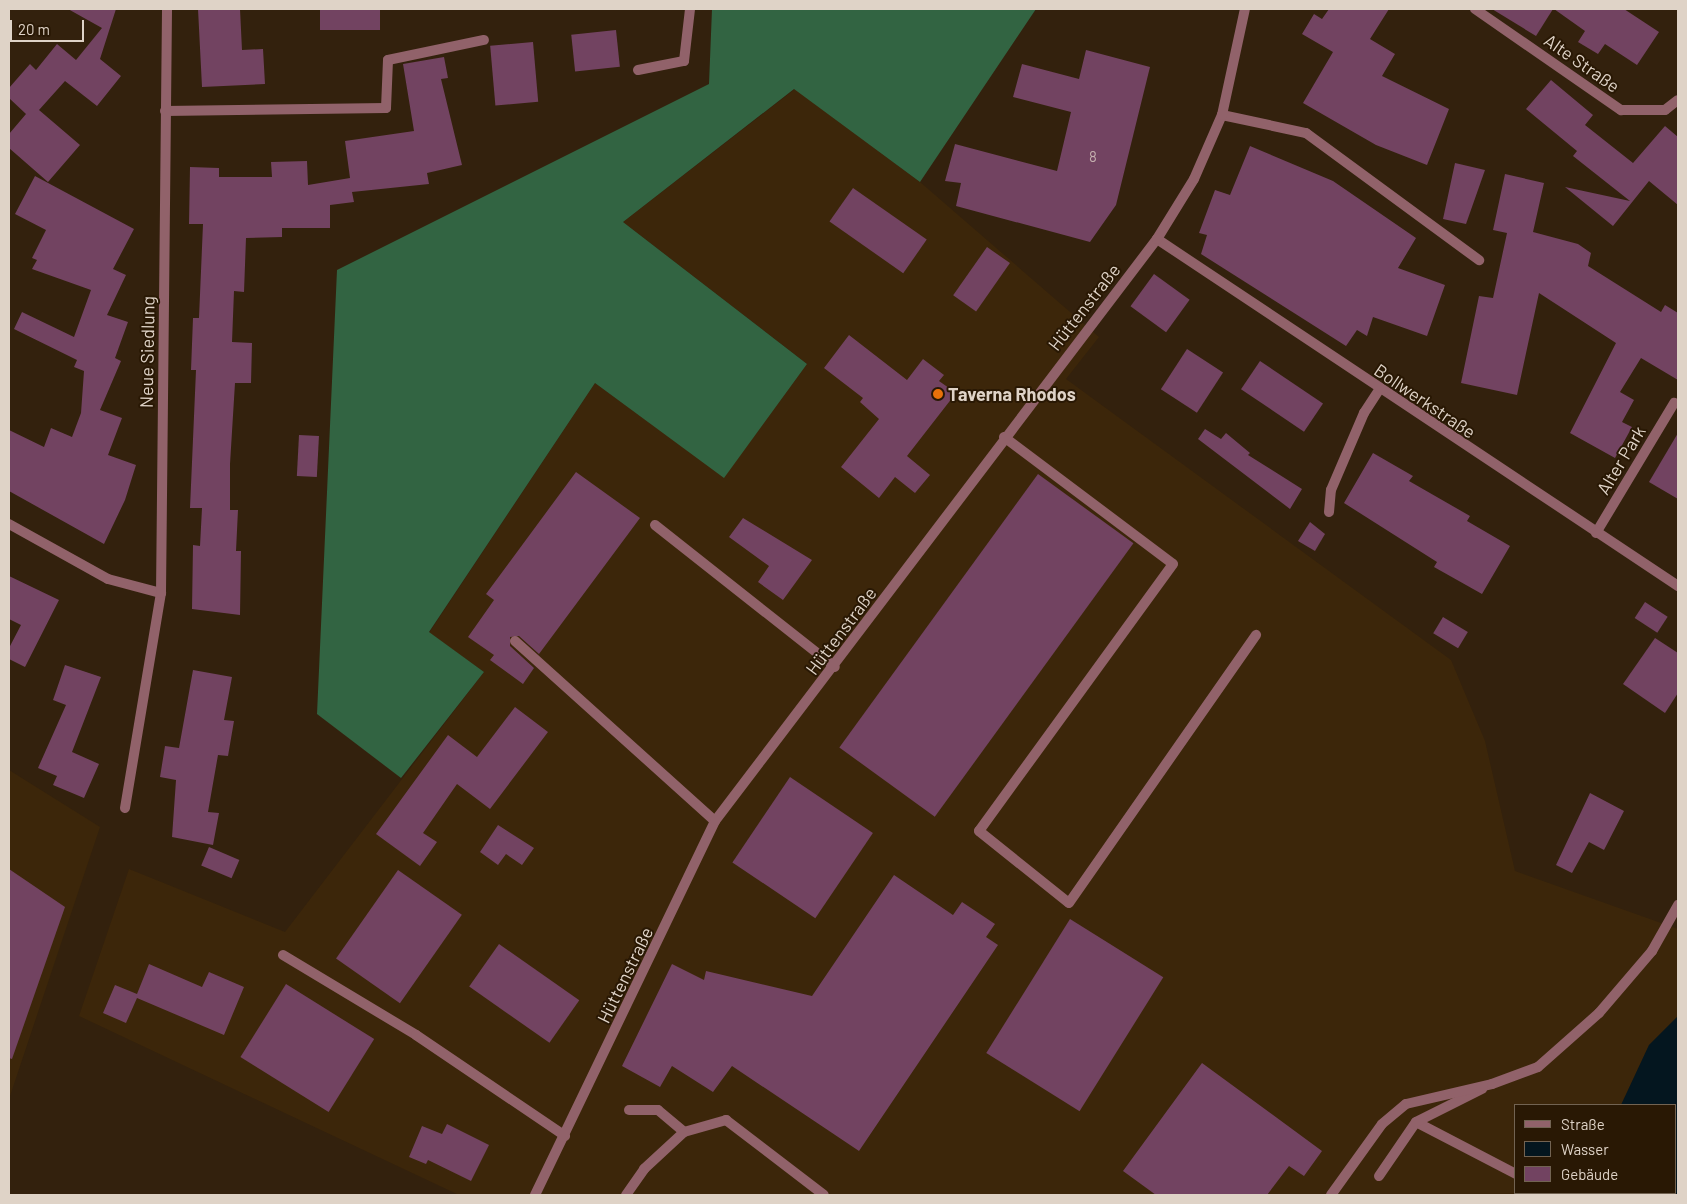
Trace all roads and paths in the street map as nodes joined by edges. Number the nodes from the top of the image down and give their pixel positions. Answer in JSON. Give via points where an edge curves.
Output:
{"nodes":[{"id":1,"x":167,"y":9,"type":"edge"},
{"id":2,"x":690,"y":9,"type":"edge"},
{"id":3,"x":1245,"y":9,"type":"edge"},
{"id":4,"x":1475,"y":9,"type":"edge"},
{"id":5,"x":484,"y":40,"type":"dead end"},
{"id":6,"x":638,"y":70,"type":"dead end"},
{"id":7,"x":1678,"y":100,"type":"edge"},
{"id":8,"x":165,"y":111,"type":"junction"},
{"id":9,"x":1222,"y":116,"type":"junction"},
{"id":10,"x":1157,"y":239,"type":"junction"},
{"id":11,"x":1479,"y":260,"type":"dead end"},
{"id":12,"x":1379,"y":390,"type":"junction"},
{"id":13,"x":1674,"y":403,"type":"dead end"},
{"id":14,"x":1004,"y":437,"type":"junction"},
{"id":15,"x":1329,"y":512,"type":"dead end"},
{"id":16,"x":9,"y":524,"type":"edge"},
{"id":17,"x":655,"y":524,"type":"dead end"},
{"id":18,"x":1596,"y":533,"type":"junction"},
{"id":19,"x":1678,"y":586,"type":"edge"},
{"id":20,"x":161,"y":593,"type":"junction"},
{"id":21,"x":1256,"y":635,"type":"dead end"},
{"id":22,"x":515,"y":641,"type":"dead end"},
{"id":23,"x":835,"y":667,"type":"junction"},
{"id":24,"x":125,"y":808,"type":"dead end"},
{"id":25,"x":715,"y":821,"type":"junction"},
{"id":26,"x":1678,"y":905,"type":"edge"},
{"id":27,"x":282,"y":955,"type":"dead end"},
{"id":28,"x":1492,"y":1084,"type":"junction"},
{"id":29,"x":629,"y":1110,"type":"dead end"},
{"id":30,"x":1416,"y":1122,"type":"junction"},
{"id":31,"x":684,"y":1132,"type":"junction"},
{"id":32,"x":565,"y":1136,"type":"junction"},
{"id":33,"x":1514,"y":1173,"type":"edge"},
{"id":34,"x":1378,"y":1176,"type":"dead end"},
{"id":35,"x":534,"y":1195,"type":"edge"},
{"id":36,"x":626,"y":1195,"type":"edge"},
{"id":37,"x":824,"y":1195,"type":"edge"},
{"id":38,"x":1331,"y":1195,"type":"edge"}],
"edges":[{"from":1,"to":8,"type":"street","name":"Neue Siedlung"},
{"from":2,"to":6,"type":"street","via":[[684,60]]},
{"from":3,"to":9,"type":"street","name":"Hüttenstraße"},
{"from":4,"to":7,"type":"street","name":"Alte Straße","via":[[1621,110],[1665,110]]},
{"from":5,"to":8,"type":"street","via":[[388,60],[386,108]]},
{"from":8,"to":20,"type":"street","name":"Neue Siedlung"},
{"from":9,"to":10,"type":"street","name":"Hüttenstraße","via":[[1194,180]]},
{"from":9,"to":11,"type":"street","via":[[1306,133]]},
{"from":10,"to":12,"type":"street","name":"Bollwerkstraße"},
{"from":10,"to":14,"type":"street","name":"Hüttenstraße"},
{"from":12,"to":15,"type":"street","via":[[1364,413],[1331,490]]},
{"from":12,"to":18,"type":"street","name":"Bollwerkstraße"},
{"from":13,"to":18,"type":"street","name":"Alter Park"},
{"from":14,"to":21,"type":"street","via":[[1173,564],[979,832],[1069,902]]},
{"from":14,"to":23,"type":"street","name":"Hüttenstraße"},
{"from":16,"to":20,"type":"street","via":[[108,579]]},
{"from":17,"to":23,"type":"street"},
{"from":18,"to":19,"type":"street","name":"Bollwerkstraße"},
{"from":20,"to":24,"type":"street","name":"Neue Siedlung"},
{"from":22,"to":25,"type":"street"},
{"from":23,"to":25,"type":"street","name":"Hüttenstraße"},
{"from":25,"to":32,"type":"street","name":"Hüttenstraße"},
{"from":26,"to":28,"type":"street","via":[[1652,951],[1599,1013],[1538,1067]]},
{"from":27,"to":32,"type":"street","via":[[416,1035]]},
{"from":28,"to":30,"type":"street"},
{"from":28,"to":38,"type":"street","via":[[1406,1104],[1382,1124]]},
{"from":29,"to":31,"type":"street","via":[[658,1110]]},
{"from":30,"to":33,"type":"street"},
{"from":30,"to":34,"type":"street"},
{"from":31,"to":36,"type":"street","via":[[644,1169]]},
{"from":31,"to":37,"type":"street","via":[[726,1120]]},
{"from":32,"to":35,"type":"street","name":"Hüttenstraße"}]}
